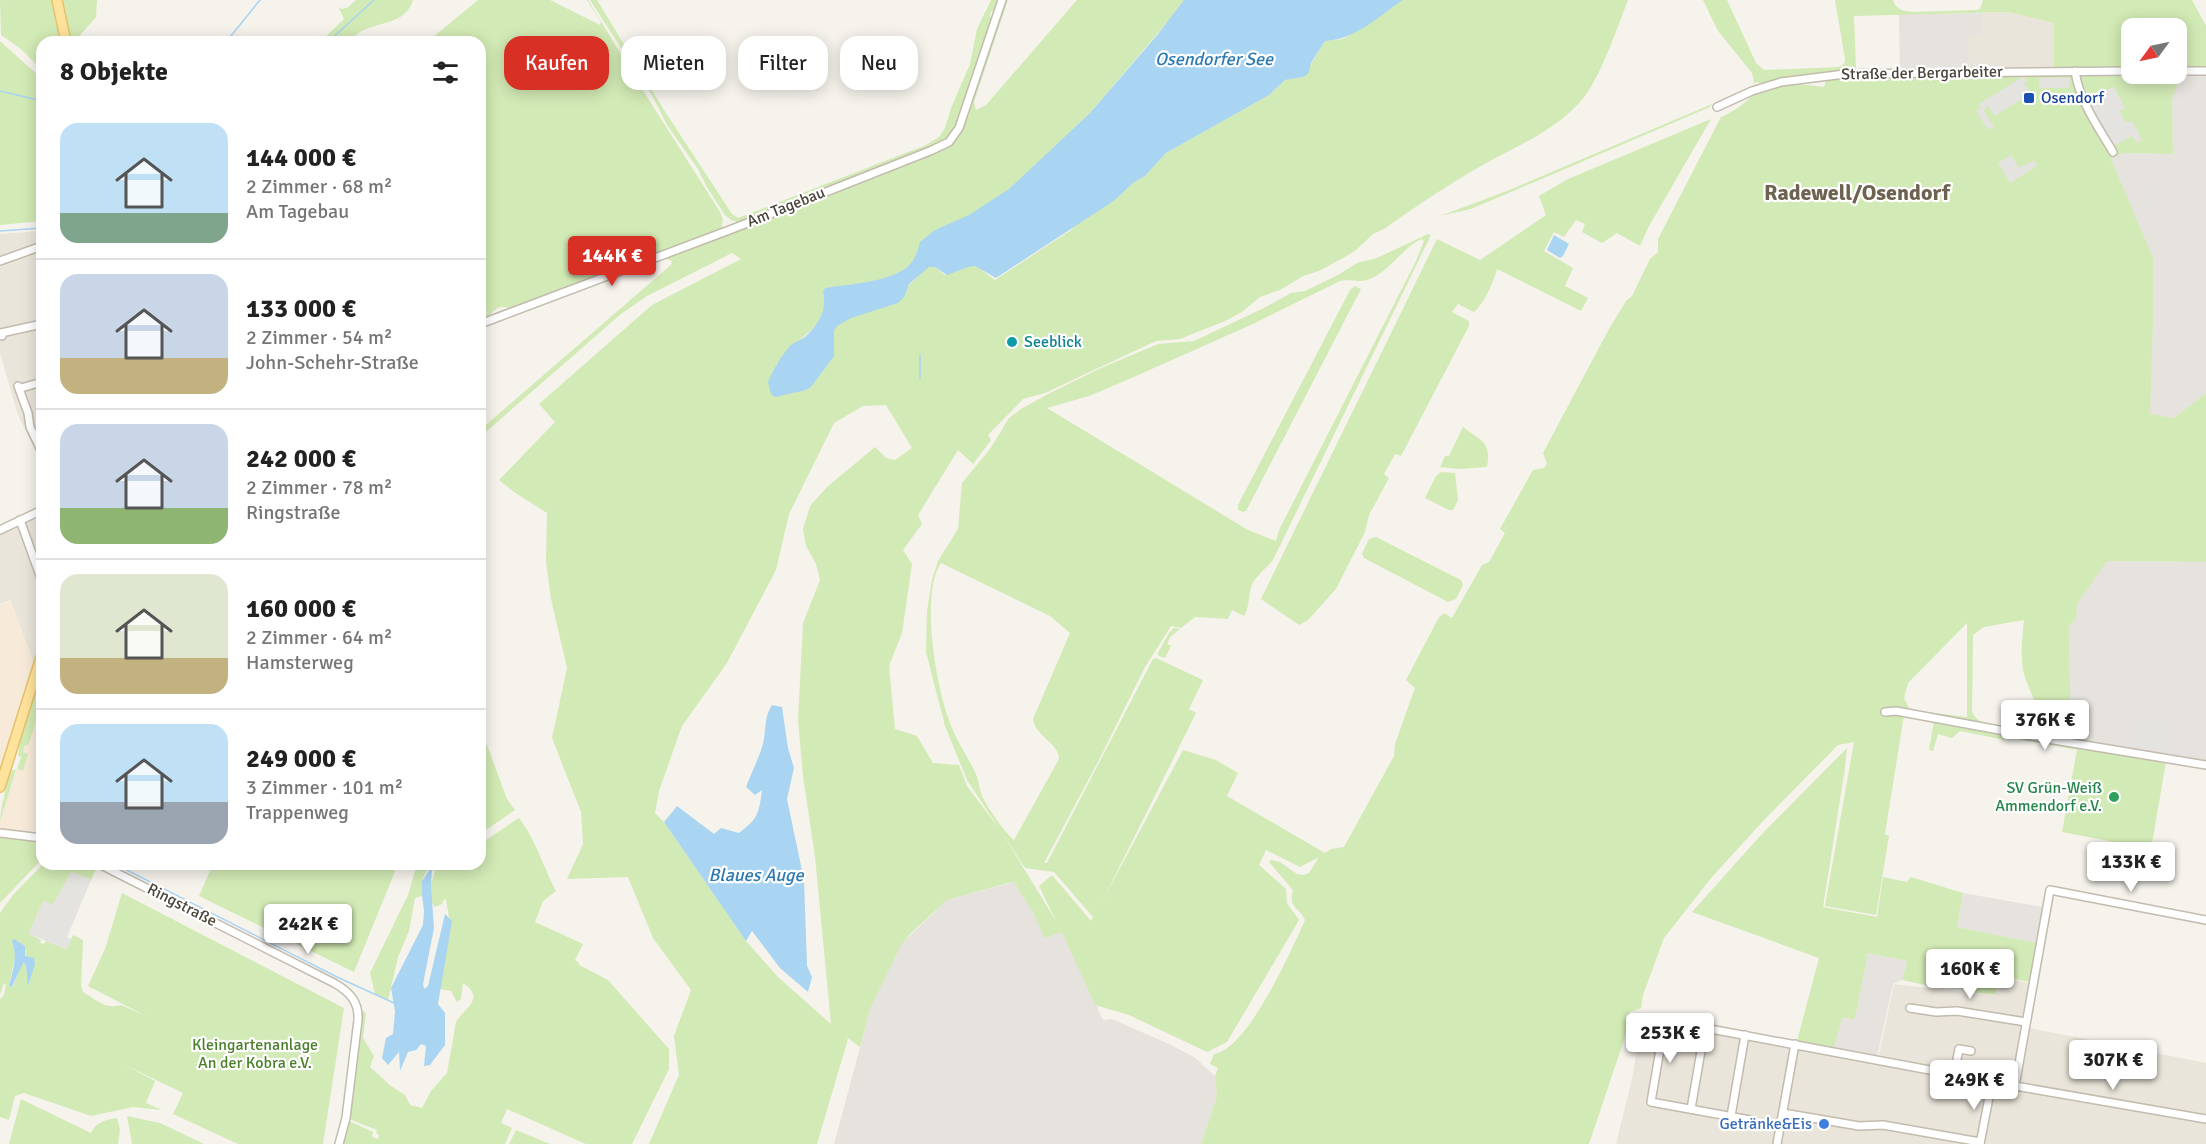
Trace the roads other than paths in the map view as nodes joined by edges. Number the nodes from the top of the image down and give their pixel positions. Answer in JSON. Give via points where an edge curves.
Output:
{"nodes":[{"id":1,"x":57,"y":0,"type":"edge"},
{"id":2,"x":1002,"y":0,"type":"edge"},
{"id":3,"x":65,"y":36,"type":"edge"},
{"id":4,"x":2075,"y":71,"type":"junction"},
{"id":5,"x":2121,"y":71,"type":"edge"},
{"id":6,"x":2187,"y":71,"type":"edge"},
{"id":7,"x":2206,"y":71,"type":"edge"},
{"id":8,"x":1717,"y":107,"type":"dead end"},
{"id":9,"x":2113,"y":152,"type":"dead end"},
{"id":10,"x":36,"y":248,"type":"edge"},
{"id":11,"x":0,"y":261,"type":"edge"},
{"id":12,"x":486,"y":322,"type":"edge"},
{"id":13,"x":36,"y":325,"type":"edge"},
{"id":14,"x":2,"y":336,"type":"dead end"},
{"id":15,"x":36,"y":383,"type":"edge"},
{"id":16,"x":36,"y":440,"type":"edge"},
{"id":17,"x":36,"y":513,"type":"edge"},
{"id":18,"x":20,"y":520,"type":"junction"},
{"id":19,"x":0,"y":530,"type":"edge"},
{"id":20,"x":36,"y":564,"type":"edge"},
{"id":21,"x":36,"y":673,"type":"edge"},
{"id":22,"x":1885,"y":712,"type":"dead end"},
{"id":23,"x":2206,"y":765,"type":"edge"},
{"id":24,"x":0,"y":787,"type":"edge"},
{"id":25,"x":0,"y":833,"type":"edge"},
{"id":26,"x":36,"y":837,"type":"edge"},
{"id":27,"x":111,"y":870,"type":"edge"},
{"id":28,"x":2206,"y":920,"type":"edge"},
{"id":29,"x":1910,"y":1008,"type":"dead end"},
{"id":30,"x":1657,"y":1019,"type":"dead end"},
{"id":31,"x":1665,"y":1020,"type":"junction"},
{"id":32,"x":2026,"y":1022,"type":"junction"},
{"id":33,"x":1705,"y":1028,"type":"junction"},
{"id":34,"x":1745,"y":1035,"type":"junction"},
{"id":35,"x":1795,"y":1044,"type":"junction"},
{"id":36,"x":1971,"y":1051,"type":"dead end"},
{"id":37,"x":1954,"y":1075,"type":"junction"},
{"id":38,"x":1992,"y":1082,"type":"junction"},
{"id":39,"x":2015,"y":1086,"type":"junction"},
{"id":40,"x":1691,"y":1109,"type":"junction"},
{"id":41,"x":1783,"y":1113,"type":"junction"},
{"id":42,"x":1731,"y":1116,"type":"junction"},
{"id":43,"x":2206,"y":1119,"type":"edge"},
{"id":44,"x":1750,"y":1120,"type":"dead end"},
{"id":45,"x":1980,"y":1143,"type":"edge"},
{"id":46,"x":339,"y":1144,"type":"edge"},
{"id":47,"x":1777,"y":1144,"type":"edge"}],
"edges":[{"from":1,"to":3,"type":"main road"},
{"from":2,"to":12,"type":"street","name":"Am Tagebau","via":[[959,128],[940,147]]},
{"from":4,"to":5,"type":"street","name":"Straße der Bergarbeiter"},
{"from":4,"to":8,"type":"street","name":"Straße der Bergarbeiter","via":[[1812,76],[1762,87]]},
{"from":4,"to":9,"type":"street","via":[[2096,125]]},
{"from":6,"to":7,"type":"street"},
{"from":10,"to":11,"type":"street"},
{"from":13,"to":14,"type":"street","via":[[1,333]]},
{"from":15,"to":16,"type":"street","via":[[19,387]]},
{"from":17,"to":18,"type":"street"},
{"from":18,"to":19,"type":"street"},
{"from":18,"to":20,"type":"street"},
{"from":21,"to":24,"type":"main road"},
{"from":22,"to":23,"type":"street"},
{"from":25,"to":26,"type":"street"},
{"from":27,"to":46,"type":"street","name":"Ringstraße","via":[[334,983],[351,996],[358,1007],[358,1020]]},
{"from":28,"to":32,"type":"street","via":[[2050,890]]},
{"from":29,"to":32,"type":"street"},
{"from":30,"to":31,"type":"street"},
{"from":31,"to":33,"type":"street"},
{"from":31,"to":40,"type":"street","via":[[1651,1102]]},
{"from":32,"to":39,"type":"street"},
{"from":33,"to":34,"type":"street"},
{"from":33,"to":40,"type":"street"},
{"from":34,"to":35,"type":"street"},
{"from":34,"to":42,"type":"street"},
{"from":35,"to":37,"type":"street"},
{"from":35,"to":41,"type":"street"},
{"from":36,"to":37,"type":"street","via":[[1959,1049]]},
{"from":37,"to":38,"type":"street"},
{"from":38,"to":39,"type":"street"},
{"from":38,"to":45,"type":"street"},
{"from":39,"to":43,"type":"street"},
{"from":40,"to":42,"type":"street"},
{"from":41,"to":45,"type":"street","via":[[1859,1126],[1883,1125]]},
{"from":41,"to":47,"type":"street"},
{"from":42,"to":44,"type":"street"}]}
